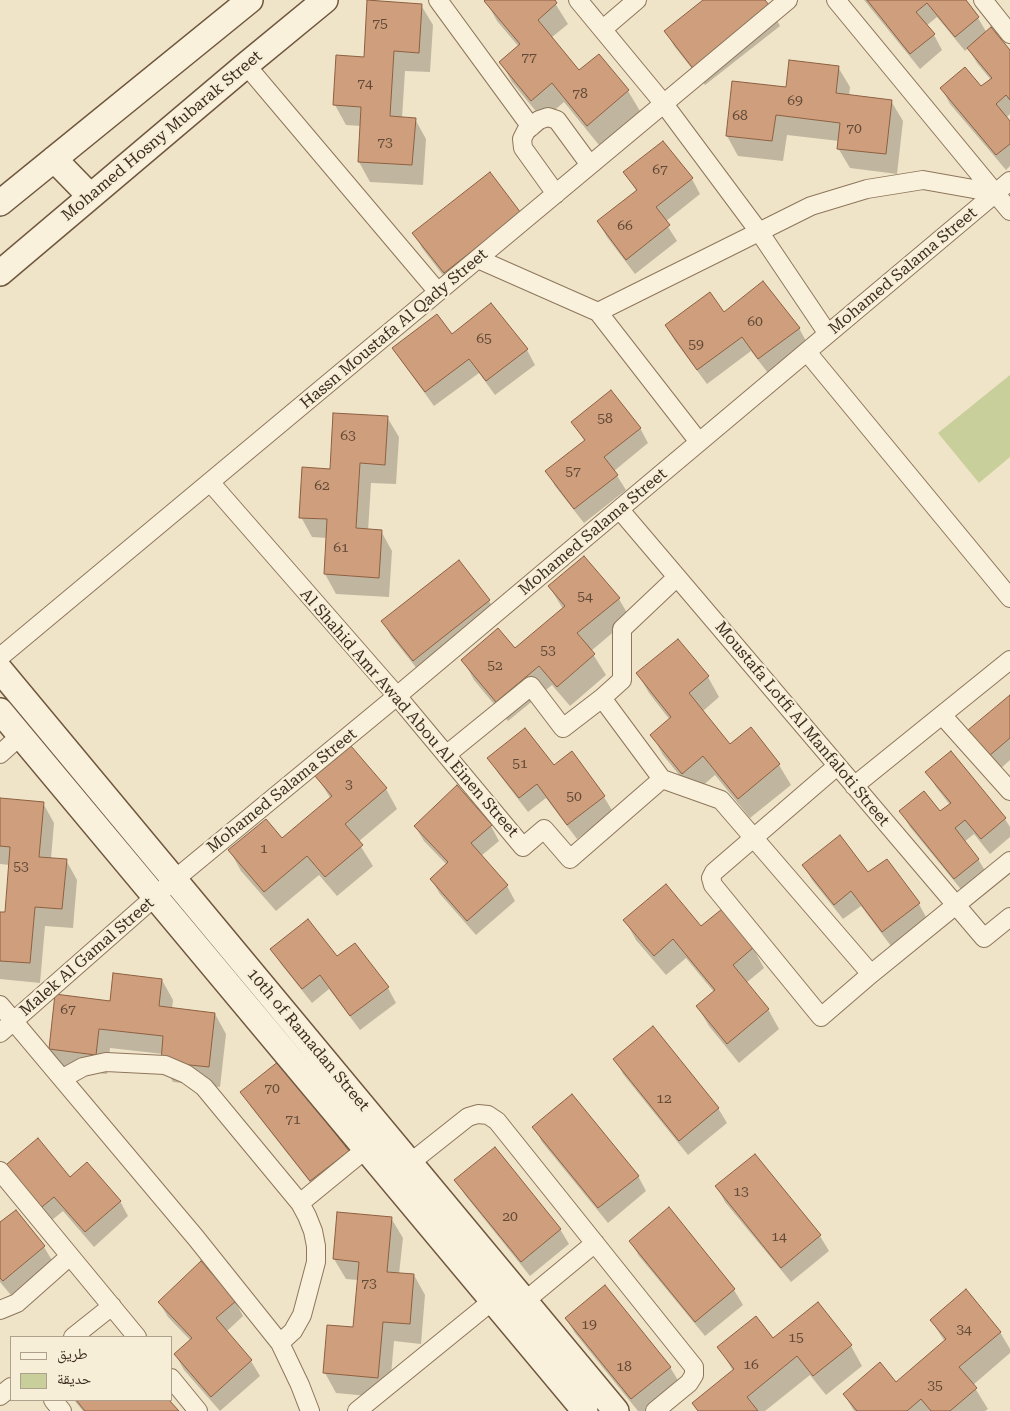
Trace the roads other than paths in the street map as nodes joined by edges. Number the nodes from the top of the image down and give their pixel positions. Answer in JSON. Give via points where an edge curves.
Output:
{"nodes":[{"id":1,"x":250,"y":0,"type":"edge"},
{"id":2,"x":325,"y":0,"type":"edge"},
{"id":3,"x":438,"y":0,"type":"edge"},
{"id":4,"x":578,"y":0,"type":"edge"},
{"id":5,"x":637,"y":0,"type":"edge"},
{"id":6,"x":788,"y":0,"type":"edge"},
{"id":7,"x":836,"y":0,"type":"edge"},
{"id":8,"x":982,"y":0,"type":"edge"},
{"id":9,"x":603,"y":29,"type":"junction"},
{"id":10,"x":1010,"y":34,"type":"edge"},
{"id":11,"x":246,"y":65,"type":"junction"},
{"id":12,"x":664,"y":104,"type":"junction"},
{"id":13,"x":531,"y":127,"type":"junction"},
{"id":14,"x":54,"y":158,"type":"junction"},
{"id":15,"x":590,"y":165,"type":"junction"},
{"id":16,"x":1010,"y":181,"type":"edge"},
{"id":17,"x":996,"y":193,"type":"junction"},
{"id":18,"x":556,"y":194,"type":"junction"},
{"id":19,"x":90,"y":196,"type":"junction"},
{"id":20,"x":0,"y":204,"type":"edge"},
{"id":21,"x":1010,"y":211,"type":"edge"},
{"id":22,"x":760,"y":233,"type":"junction"},
{"id":23,"x":478,"y":259,"type":"junction"},
{"id":24,"x":0,"y":273,"type":"edge"},
{"id":25,"x":438,"y":292,"type":"junction"},
{"id":26,"x":598,"y":312,"type":"junction"},
{"id":27,"x":828,"y":334,"type":"junction"},
{"id":28,"x":807,"y":352,"type":"junction"},
{"id":29,"x":699,"y":442,"type":"junction"},
{"id":30,"x":210,"y":482,"type":"junction"},
{"id":31,"x":620,"y":510,"type":"junction"},
{"id":32,"x":677,"y":577,"type":"junction"},
{"id":33,"x":1010,"y":598,"type":"edge"},
{"id":34,"x":0,"y":657,"type":"edge"},
{"id":35,"x":1010,"y":660,"type":"edge"},
{"id":36,"x":0,"y":670,"type":"edge"},
{"id":37,"x":397,"y":696,"type":"junction"},
{"id":38,"x":602,"y":698,"type":"junction"},
{"id":39,"x":0,"y":711,"type":"edge"},
{"id":40,"x":942,"y":715,"type":"junction"},
{"id":41,"x":20,"y":736,"type":"junction"},
{"id":42,"x":0,"y":754,"type":"edge"},
{"id":43,"x":446,"y":755,"type":"junction"},
{"id":44,"x":838,"y":766,"type":"junction"},
{"id":45,"x":662,"y":779,"type":"junction"},
{"id":46,"x":854,"y":786,"type":"junction"},
{"id":47,"x":1010,"y":791,"type":"edge"},
{"id":48,"x":754,"y":838,"type":"junction"},
{"id":49,"x":1010,"y":861,"type":"edge"},
{"id":50,"x":174,"y":880,"type":"junction"},
{"id":51,"x":155,"y":897,"type":"junction"},
{"id":52,"x":956,"y":905,"type":"junction"},
{"id":53,"x":1010,"y":917,"type":"edge"},
{"id":54,"x":871,"y":974,"type":"junction"},
{"id":55,"x":0,"y":1004,"type":"edge"},
{"id":56,"x":14,"y":1021,"type":"junction"},
{"id":57,"x":0,"y":1033,"type":"edge"},
{"id":58,"x":63,"y":1078,"type":"junction"},
{"id":59,"x":366,"y":1149,"type":"junction"},
{"id":60,"x":410,"y":1163,"type":"junction"},
{"id":61,"x":0,"y":1171,"type":"edge"},
{"id":62,"x":300,"y":1203,"type":"junction"},
{"id":63,"x":595,"y":1243,"type":"junction"},
{"id":64,"x":70,"y":1256,"type":"junction"},
{"id":65,"x":510,"y":1296,"type":"junction"},
{"id":66,"x":112,"y":1306,"type":"junction"},
{"id":67,"x":0,"y":1310,"type":"edge"},
{"id":68,"x":74,"y":1336,"type":"edge"},
{"id":69,"x":136,"y":1336,"type":"edge"},
{"id":70,"x":280,"y":1343,"type":"junction"},
{"id":71,"x":172,"y":1379,"type":"edge"},
{"id":72,"x":10,"y":1388,"type":"edge"},
{"id":73,"x":0,"y":1396,"type":"edge"},
{"id":74,"x":54,"y":1401,"type":"edge"},
{"id":75,"x":62,"y":1411,"type":"edge"},
{"id":76,"x":198,"y":1411,"type":"edge"},
{"id":77,"x":310,"y":1411,"type":"edge"},
{"id":78,"x":357,"y":1411,"type":"edge"},
{"id":79,"x":585,"y":1411,"type":"edge"},
{"id":80,"x":616,"y":1411,"type":"edge"},
{"id":81,"x":655,"y":1411,"type":"edge"}],
"edges":[{"from":1,"to":14,"type":"street"},
{"from":2,"to":11,"type":"street","name":"Mohamed Hosny Mubarak Street"},
{"from":3,"to":13,"type":"street"},
{"from":4,"to":9,"type":"street"},
{"from":5,"to":9,"type":"street"},
{"from":6,"to":12,"type":"street","name":"Hassn Moustafa Al Qady Street"},
{"from":7,"to":17,"type":"street"},
{"from":8,"to":10,"type":"street"},
{"from":9,"to":12,"type":"street"},
{"from":11,"to":19,"type":"street","name":"Mohamed Hosny Mubarak Street"},
{"from":11,"to":25,"type":"street"},
{"from":12,"to":15,"type":"street","name":"Hassn Moustafa Al Qady Street"},
{"from":12,"to":22,"type":"street"},
{"from":13,"to":15,"type":"street","via":[[548,117],[557,120]]},
{"from":13,"to":18,"type":"street","via":[[522,139],[523,148]]},
{"from":14,"to":19,"type":"street"},
{"from":14,"to":20,"type":"street"},
{"from":15,"to":18,"type":"street","name":"Hassn Moustafa Al Qady Street"},
{"from":16,"to":17,"type":"street","name":"Mohamed Salama Street"},
{"from":17,"to":21,"type":"street"},
{"from":17,"to":22,"type":"street","via":[[923,180],[867,189],[811,206]]},
{"from":17,"to":27,"type":"street","name":"Mohamed Salama Street"},
{"from":18,"to":23,"type":"street","name":"Hassn Moustafa Al Qady Street"},
{"from":19,"to":24,"type":"street","name":"Mohamed Hosny Mubarak Street"},
{"from":22,"to":26,"type":"street"},
{"from":22,"to":27,"type":"street"},
{"from":23,"to":25,"type":"street","name":"Hassn Moustafa Al Qady Street"},
{"from":23,"to":26,"type":"street"},
{"from":25,"to":30,"type":"street","name":"Hassn Moustafa Al Qady Street"},
{"from":26,"to":29,"type":"street"},
{"from":27,"to":28,"type":"street","name":"Mohamed Salama Street"},
{"from":28,"to":29,"type":"street","name":"Mohamed Salama Street"},
{"from":28,"to":33,"type":"street"},
{"from":29,"to":31,"type":"street","name":"Mohamed Salama Street"},
{"from":30,"to":34,"type":"street","name":"Hassn Moustafa Al Qady Street"},
{"from":30,"to":37,"type":"street","name":"Al Shahid Amr Awad Abou Al Einen Street"},
{"from":31,"to":32,"type":"street","name":"Moustafa Lotfi Al Manfaloti Street"},
{"from":31,"to":37,"type":"street","name":"Mohamed Salama Street"},
{"from":32,"to":38,"type":"street","via":[[622,629],[622,680]]},
{"from":32,"to":44,"type":"street","name":"Moustafa Lotfi Al Manfaloti Street"},
{"from":35,"to":40,"type":"street"},
{"from":36,"to":50,"type":"street","name":"10th of Ramadan Street"},
{"from":37,"to":43,"type":"street","name":"Al Shahid Amr Awad Abou Al Einen Street"},
{"from":37,"to":50,"type":"street","name":"Mohamed Salama Street"},
{"from":38,"to":43,"type":"street","via":[[563,728],[531,686]]},
{"from":38,"to":45,"type":"street"},
{"from":39,"to":41,"type":"street","name":"10th of Ramadan Street"},
{"from":40,"to":46,"type":"street"},
{"from":40,"to":47,"type":"street"},
{"from":41,"to":42,"type":"street"},
{"from":41,"to":51,"type":"street","name":"10th of Ramadan Street"},
{"from":43,"to":45,"type":"street","name":"Al Shahid Amr Awad Abou Al Einen Street","via":[[523,847],[544,829],[570,859]]},
{"from":44,"to":46,"type":"street","name":"Moustafa Lotfi Al Manfaloti Street"},
{"from":44,"to":48,"type":"street"},
{"from":45,"to":48,"type":"street","via":[[721,800]]},
{"from":46,"to":52,"type":"street","name":"Moustafa Lotfi Al Manfaloti Street"},
{"from":48,"to":54,"type":"street"},
{"from":48,"to":54,"type":"street","via":[[714,872],[711,878],[713,885],[822,1017]]},
{"from":49,"to":52,"type":"street"},
{"from":50,"to":51,"type":"street","name":"Malek Al Gamal Street"},
{"from":50,"to":60,"type":"street","name":"10th of Ramadan Street"},
{"from":51,"to":56,"type":"street","name":"Malek Al Gamal Street"},
{"from":51,"to":59,"type":"street","name":"10th of Ramadan Street"},
{"from":52,"to":53,"type":"street","name":"Moustafa Lotfi Al Manfaloti Street","via":[[984,938]]},
{"from":52,"to":54,"type":"street"},
{"from":55,"to":56,"type":"street"},
{"from":56,"to":57,"type":"street","name":"Malek Al Gamal Street"},
{"from":56,"to":58,"type":"street"},
{"from":58,"to":62,"type":"street","via":[[83,1067],[106,1062],[165,1065],[186,1074],[204,1087]]},
{"from":58,"to":70,"type":"street"},
{"from":59,"to":62,"type":"street"},
{"from":59,"to":65,"type":"street","name":"10th of Ramadan Street"},
{"from":60,"to":63,"type":"street","via":[[468,1117],[488,1115],[497,1121]]},
{"from":60,"to":65,"type":"street","name":"10th of Ramadan Street"},
{"from":61,"to":64,"type":"street"},
{"from":62,"to":70,"type":"street","via":[[313,1231],[316,1262],[302,1315]]},
{"from":63,"to":65,"type":"street"},
{"from":63,"to":81,"type":"street","via":[[694,1367],[694,1375],[689,1382]]},
{"from":64,"to":66,"type":"street"},
{"from":64,"to":67,"type":"street","via":[[17,1303]]},
{"from":65,"to":78,"type":"street"},
{"from":65,"to":79,"type":"street","name":"10th of Ramadan Street"},
{"from":65,"to":80,"type":"street","name":"10th of Ramadan Street"},
{"from":66,"to":68,"type":"street"},
{"from":66,"to":69,"type":"street"},
{"from":70,"to":77,"type":"street"},
{"from":71,"to":76,"type":"street"},
{"from":72,"to":73,"type":"street"},
{"from":74,"to":75,"type":"street"}]}
